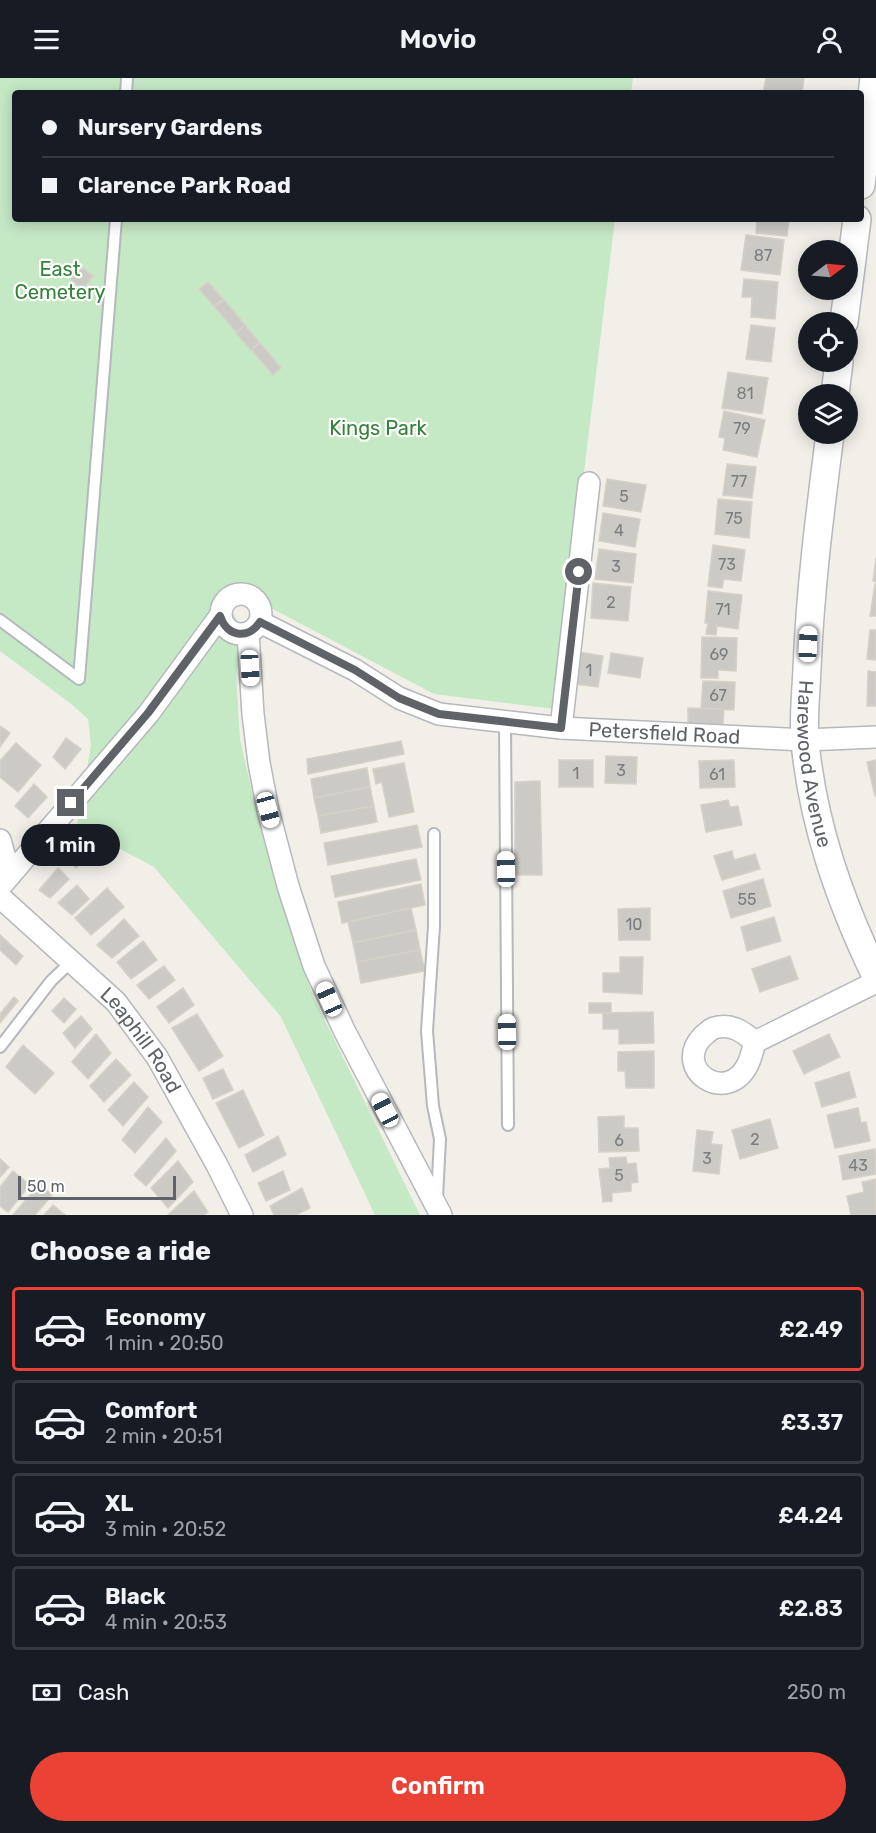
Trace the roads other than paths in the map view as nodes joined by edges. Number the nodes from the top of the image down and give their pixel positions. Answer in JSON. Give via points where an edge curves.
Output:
{"nodes":[{"id":1,"x":874,"y":78,"type":"edge"},
{"id":2,"x":864,"y":160,"type":"edge"},
{"id":3,"x":116,"y":222,"type":"edge"},
{"id":4,"x":857,"y":222,"type":"edge"},
{"id":5,"x":845,"y":312,"type":"edge"},
{"id":6,"x":829,"y":444,"type":"edge"},
{"id":7,"x":589,"y":483,"type":"dead end"},
{"id":8,"x":220,"y":616,"type":"junction"},
{"id":9,"x":0,"y":620,"type":"edge"},
{"id":10,"x":254,"y":627,"type":"junction"},
{"id":11,"x":505,"y":723,"type":"junction"},
{"id":12,"x":561,"y":728,"type":"junction"},
{"id":13,"x":876,"y":737,"type":"edge"},
{"id":14,"x":805,"y":740,"type":"junction"},
{"id":15,"x":434,"y":834,"type":"dead end"},
{"id":16,"x":0,"y":840,"type":"edge"},
{"id":17,"x":5,"y":881,"type":"edge"},
{"id":18,"x":0,"y":897,"type":"edge"},
{"id":19,"x":72,"y":961,"type":"junction"},
{"id":20,"x":876,"y":976,"type":"edge"},
{"id":21,"x":876,"y":982,"type":"edge"},
{"id":22,"x":755,"y":1042,"type":"dead end"},
{"id":23,"x":0,"y":1047,"type":"edge"},
{"id":24,"x":508,"y":1125,"type":"dead end"},
{"id":25,"x":439,"y":1211,"type":"edge"},
{"id":26,"x":242,"y":1215,"type":"edge"}],
"edges":[{"from":1,"to":2,"type":"street"},
{"from":3,"to":9,"type":"lane","via":[[79,680]]},
{"from":4,"to":5,"type":"street"},
{"from":6,"to":14,"type":"street","name":"Harewood Avenue","via":[[809,620]]},
{"from":7,"to":12,"type":"street"},
{"from":8,"to":10,"type":"street","via":[[228,630],[241,634]]},
{"from":8,"to":10,"type":"street","via":[[228,597],[241,593],[259,604],[261,611]]},
{"from":8,"to":17,"type":"street","via":[[148,713]]},
{"from":10,"to":11,"type":"street","name":"Petersfield Road","via":[[355,670],[399,698],[439,714]]},
{"from":10,"to":25,"type":"street","via":[[253,714],[259,763],[288,886],[314,966]]},
{"from":11,"to":12,"type":"street","name":"Petersfield Road"},
{"from":11,"to":24,"type":"lane"},
{"from":12,"to":14,"type":"street","name":"Petersfield Road"},
{"from":13,"to":14,"type":"street","name":"Petersfield Road"},
{"from":14,"to":20,"type":"street","name":"Harewood Avenue","via":[[823,842],[854,931]]},
{"from":15,"to":25,"type":"lane","via":[[434,926],[427,1030],[433,1106],[440,1139]]},
{"from":16,"to":17,"type":"street"},
{"from":18,"to":19,"type":"street","name":"Leaphill Road"},
{"from":19,"to":23,"type":"lane","via":[[51,981]]},
{"from":19,"to":26,"type":"street","name":"Leaphill Road","via":[[116,1002],[157,1057]]},
{"from":21,"to":22,"type":"street"}]}
